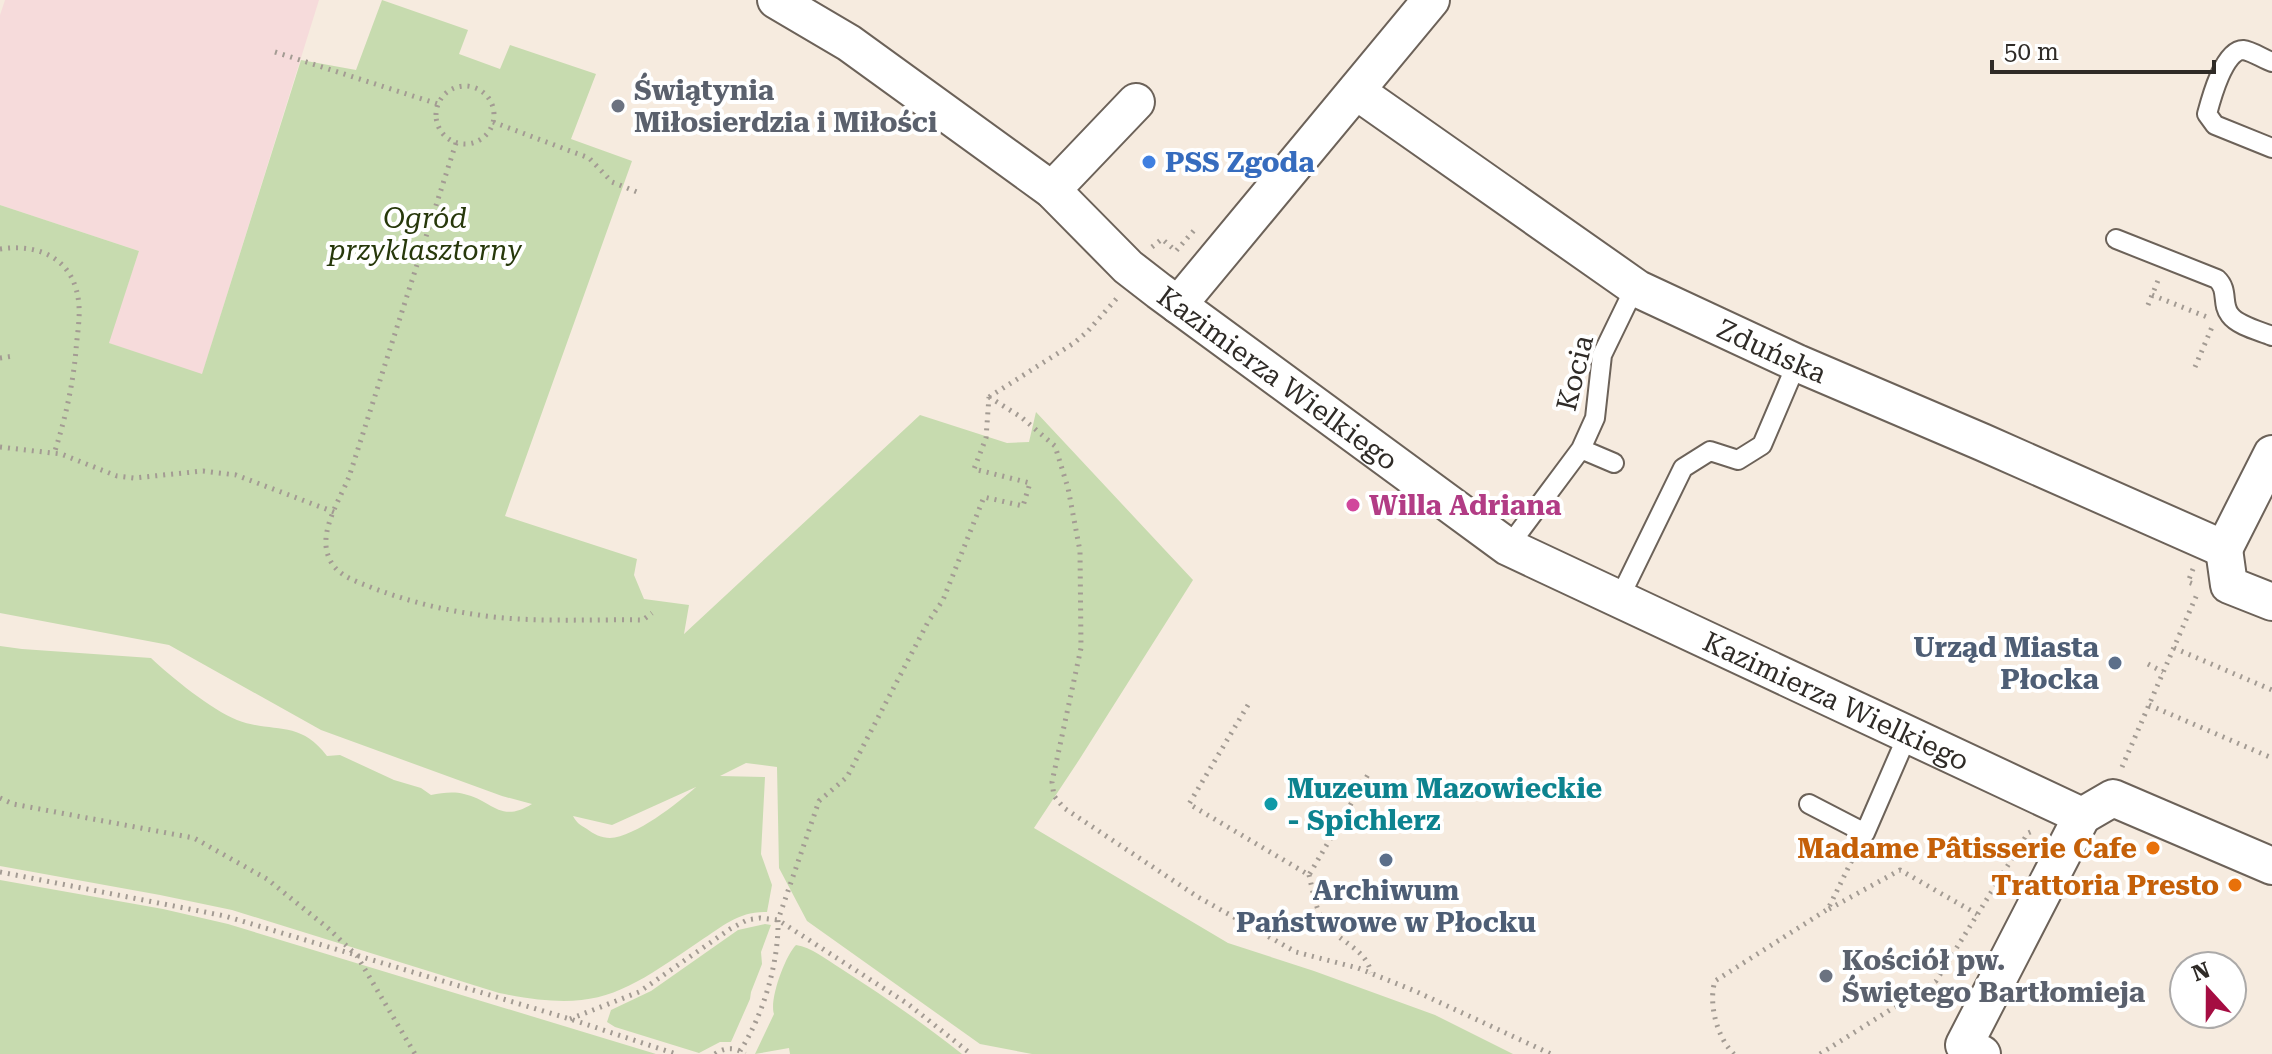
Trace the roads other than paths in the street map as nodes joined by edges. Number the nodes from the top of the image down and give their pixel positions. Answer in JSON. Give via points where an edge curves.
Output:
{"nodes":[{"id":1,"x":776,"y":0,"type":"edge"},
{"id":2,"x":1431,"y":0,"type":"edge"},
{"id":3,"x":2272,"y":62,"type":"edge"},
{"id":4,"x":1356,"y":91,"type":"junction"},
{"id":5,"x":1136,"y":102,"type":"dead end"},
{"id":6,"x":2272,"y":148,"type":"edge"},
{"id":7,"x":1052,"y":190,"type":"junction"},
{"id":8,"x":2116,"y":239,"type":"dead end"},
{"id":9,"x":1635,"y":287,"type":"junction"},
{"id":10,"x":1178,"y":305,"type":"junction"},
{"id":11,"x":2272,"y":336,"type":"edge"},
{"id":12,"x":1797,"y":363,"type":"junction"},
{"id":13,"x":1581,"y":449,"type":"junction"},
{"id":14,"x":2272,"y":454,"type":"edge"},
{"id":15,"x":1614,"y":463,"type":"dead end"},
{"id":16,"x":1508,"y":547,"type":"junction"},
{"id":17,"x":2224,"y":549,"type":"junction"},
{"id":18,"x":1619,"y":599,"type":"junction"},
{"id":19,"x":2272,"y":602,"type":"edge"},
{"id":20,"x":1908,"y":734,"type":"junction"},
{"id":21,"x":1809,"y":804,"type":"dead end"},
{"id":22,"x":2087,"y":809,"type":"junction"},
{"id":23,"x":2272,"y":866,"type":"edge"},
{"id":24,"x":1973,"y":1049,"type":"edge"}],
"edges":[{"from":1,"to":7,"type":"street","name":"Kazimierza Wielkiego","via":[[849,43]]},
{"from":2,"to":4,"type":"street"},
{"from":3,"to":6,"type":"lane","via":[[2244,50],[2229,57],[2207,114],[2215,125]]},
{"from":4,"to":9,"type":"street","name":"Zduńska"},
{"from":4,"to":10,"type":"street"},
{"from":5,"to":7,"type":"street"},
{"from":7,"to":10,"type":"street","name":"Kazimierza Wielkiego","via":[[1128,267]]},
{"from":8,"to":11,"type":"lane","via":[[2217,279],[2233,319]]},
{"from":9,"to":12,"type":"street","name":"Zduńska"},
{"from":9,"to":13,"type":"lane","name":"Kocia","via":[[1602,355],[1595,418]]},
{"from":10,"to":16,"type":"street","name":"Kazimierza Wielkiego"},
{"from":12,"to":17,"type":"street","name":"Zduńska"},
{"from":12,"to":18,"type":"lane","via":[[1762,445],[1738,460],[1710,451],[1683,468]]},
{"from":13,"to":15,"type":"lane"},
{"from":13,"to":16,"type":"lane","name":"Kocia"},
{"from":14,"to":17,"type":"street"},
{"from":16,"to":18,"type":"street","name":"Kazimierza Wielkiego"},
{"from":17,"to":19,"type":"street","via":[[2229,585]]},
{"from":18,"to":20,"type":"street","name":"Kazimierza Wielkiego"},
{"from":20,"to":21,"type":"lane","via":[[1865,833]]},
{"from":20,"to":22,"type":"street","name":"Kazimierza Wielkiego"},
{"from":22,"to":23,"type":"street","name":"Kazimierza Wielkiego","via":[[2113,798]]},
{"from":22,"to":24,"type":"street"}]}
